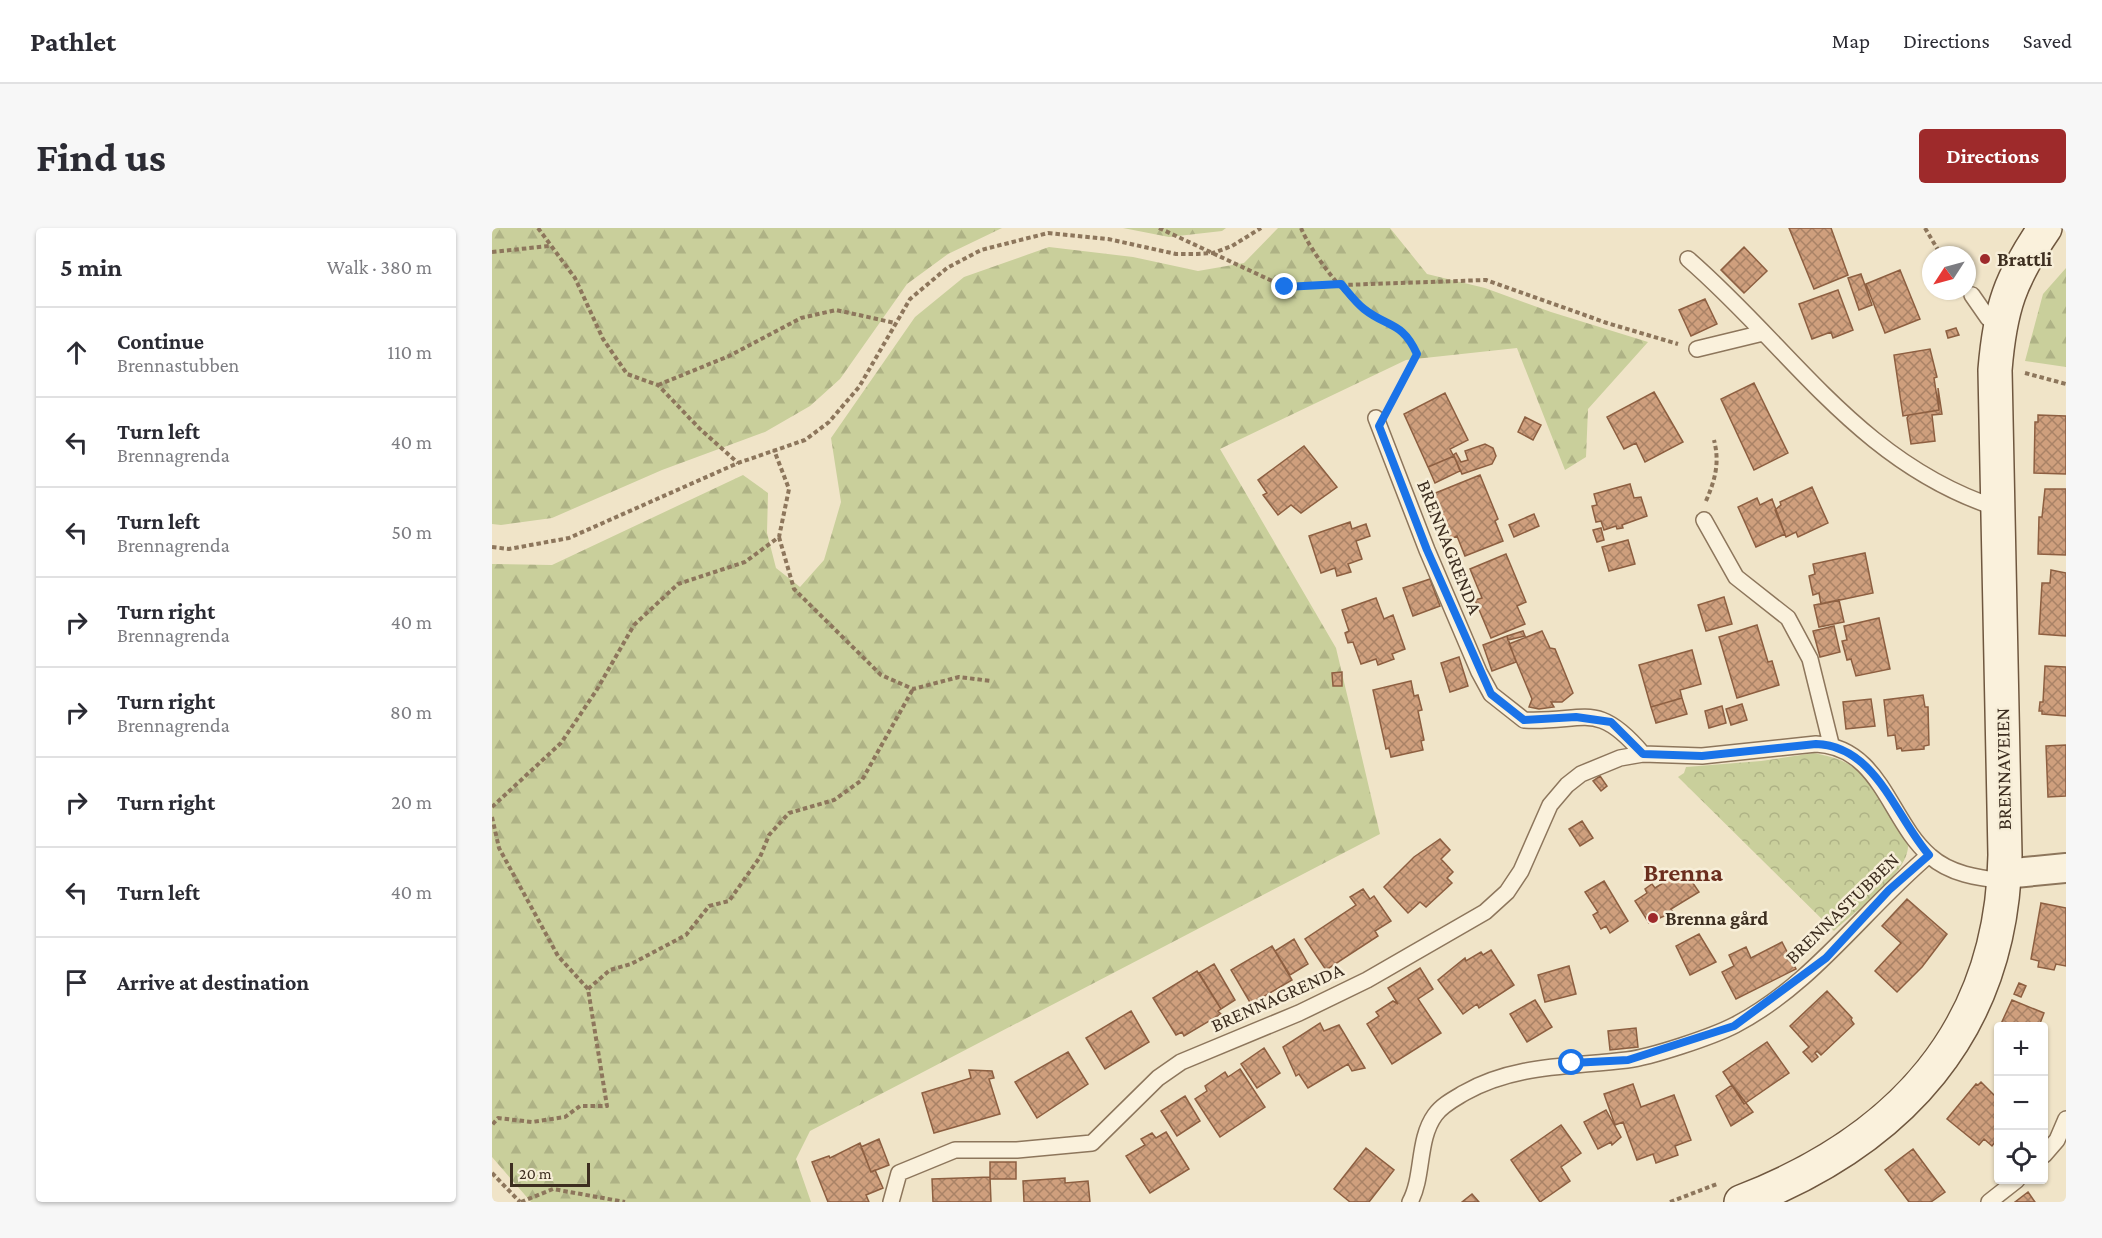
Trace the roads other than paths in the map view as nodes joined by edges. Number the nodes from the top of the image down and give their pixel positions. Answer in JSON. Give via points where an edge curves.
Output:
{"nodes":[{"id":1,"x":2045,"y":228,"type":"edge"},
{"id":2,"x":1688,"y":258,"type":"dead end"},
{"id":3,"x":1975,"y":300,"type":"edge"},
{"id":4,"x":2000,"y":327,"type":"junction"},
{"id":5,"x":1763,"y":333,"type":"junction"},
{"id":6,"x":1696,"y":349,"type":"road end"},
{"id":7,"x":1377,"y":422,"type":"road end"},
{"id":8,"x":1997,"y":508,"type":"junction"},
{"id":9,"x":1704,"y":520,"type":"road end"},
{"id":10,"x":1831,"y":744,"type":"junction"},
{"id":11,"x":1643,"y":754,"type":"junction"},
{"id":12,"x":1929,"y":855,"type":"junction"},
{"id":13,"x":2066,"y":868,"type":"edge"},
{"id":14,"x":2004,"y":878,"type":"junction"},
{"id":15,"x":2064,"y":1128,"type":"edge"},
{"id":16,"x":2048,"y":1149,"type":"edge"},
{"id":17,"x":2011,"y":1184,"type":"edge"},
{"id":18,"x":1733,"y":1191,"type":"edge"},
{"id":19,"x":891,"y":1202,"type":"edge"},
{"id":20,"x":1410,"y":1202,"type":"edge"},
{"id":21,"x":1989,"y":1202,"type":"edge"}],
"edges":[{"from":1,"to":4,"type":"street","name":"BRENNAVEIEN","via":[[2015,275]]},
{"from":2,"to":5,"type":"lane"},
{"from":3,"to":4,"type":"lane"},
{"from":4,"to":8,"type":"street","name":"BRENNAVEIEN","via":[[1994,410]]},
{"from":5,"to":6,"type":"lane"},
{"from":5,"to":8,"type":"lane","via":[[1836,409],[1897,456],[1938,483]]},
{"from":7,"to":11,"type":"lane","name":"BRENNAGRENDA","via":[[1427,550],[1491,694],[1524,720],[1576,717],[1611,722]]},
{"from":8,"to":14,"type":"street","name":"BRENNAVEIEN"},
{"from":9,"to":10,"type":"lane","via":[[1736,577],[1788,618],[1810,659]]},
{"from":10,"to":11,"type":"lane","name":"BRENNAGRENDA","via":[[1702,756]]},
{"from":10,"to":12,"type":"lane","via":[[1864,764],[1879,780]]},
{"from":11,"to":19,"type":"lane","name":"BRENNAGRENDA","via":[[1596,767],[1567,785],[1550,806],[1521,871],[1507,892],[1485,912],[1367,980],[1181,1062],[1158,1078],[1092,1143],[1017,1150],[955,1150],[899,1173]]},
{"from":12,"to":14,"type":"lane","via":[[1964,874]]},
{"from":12,"to":20,"type":"lane","name":"BRENNASTUBBEN","via":[[1889,890],[1826,958],[1734,1026],[1628,1060],[1527,1069],[1475,1087],[1448,1102],[1435,1114],[1427,1131]]},
{"from":13,"to":14,"type":"street"},
{"from":14,"to":18,"type":"street","name":"BRENNAVEIEN","via":[[1996,937],[1983,978],[1964,1021],[1922,1083],[1892,1116],[1848,1149],[1797,1178]]},
{"from":15,"to":16,"type":"lane"},
{"from":17,"to":21,"type":"lane"}]}
